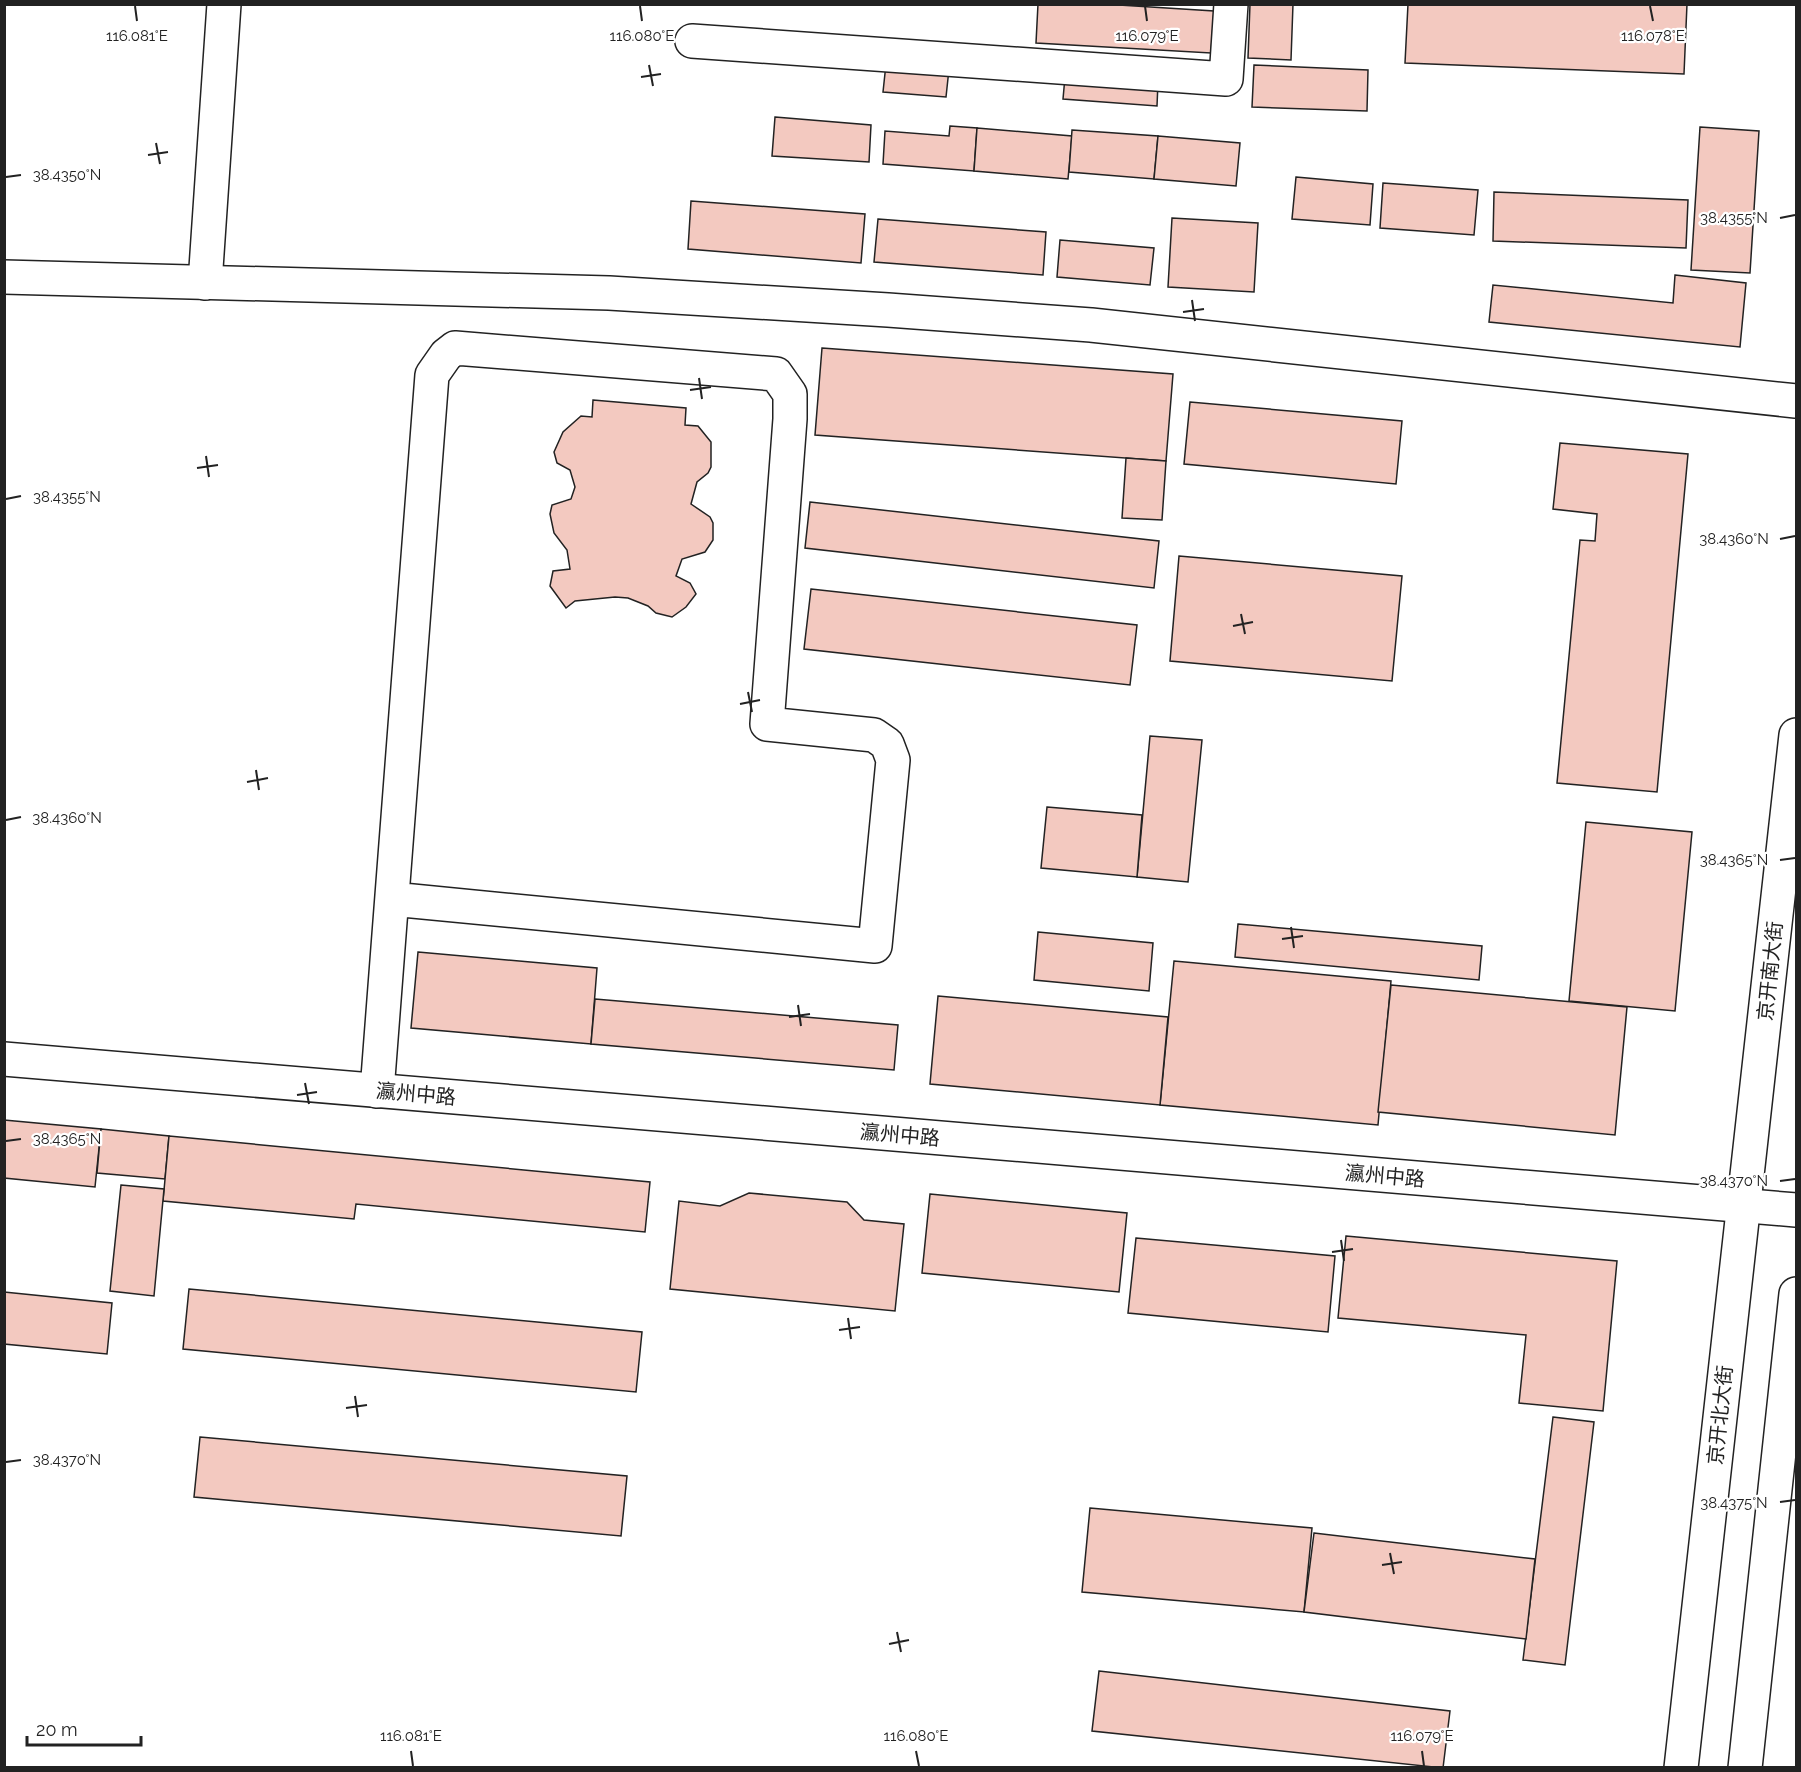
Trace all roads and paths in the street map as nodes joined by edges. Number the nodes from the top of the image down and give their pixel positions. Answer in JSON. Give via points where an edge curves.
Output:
{"nodes":[{"id":1,"x":224,"y":4,"type":"edge"},
{"id":2,"x":1231,"y":4,"type":"edge"},
{"id":3,"x":692,"y":41,"type":"dead end"},
{"id":4,"x":4,"y":277,"type":"edge"},
{"id":5,"x":205,"y":283,"type":"junction"},
{"id":6,"x":1797,"y":401,"type":"edge"},
{"id":7,"x":1797,"y":735,"type":"edge"},
{"id":8,"x":392,"y":899,"type":"junction"},
{"id":9,"x":4,"y":1059,"type":"edge"},
{"id":10,"x":377,"y":1090,"type":"junction"},
{"id":11,"x":1744,"y":1206,"type":"junction"},
{"id":12,"x":1797,"y":1210,"type":"edge"},
{"id":13,"x":1797,"y":1294,"type":"edge"},
{"id":14,"x":1681,"y":1767,"type":"edge"},
{"id":15,"x":1745,"y":1767,"type":"edge"}],
"edges":[{"from":1,"to":5,"type":"main road"},
{"from":2,"to":3,"type":"main road","via":[[1226,79]]},
{"from":4,"to":5,"type":"main road"},
{"from":5,"to":6,"type":"main road","via":[[609,293],[1055,322]]},
{"from":7,"to":11,"type":"main road","name":"京开南大街"},
{"from":8,"to":8,"type":"main road","via":[[432,375],[446,355],[455,348],[776,374],[790,394],[790,419],[767,724],[874,735],[887,744],[893,760],[875,946]]},
{"from":8,"to":10,"type":"main road"},
{"from":9,"to":10,"type":"main road","name":"瀛州中路"},
{"from":10,"to":11,"type":"main road","name":"瀛州中路"},
{"from":11,"to":12,"type":"main road","name":"瀛州中路"},
{"from":11,"to":14,"type":"main road","name":"京开北大街"},
{"from":13,"to":15,"type":"main road"}]}
